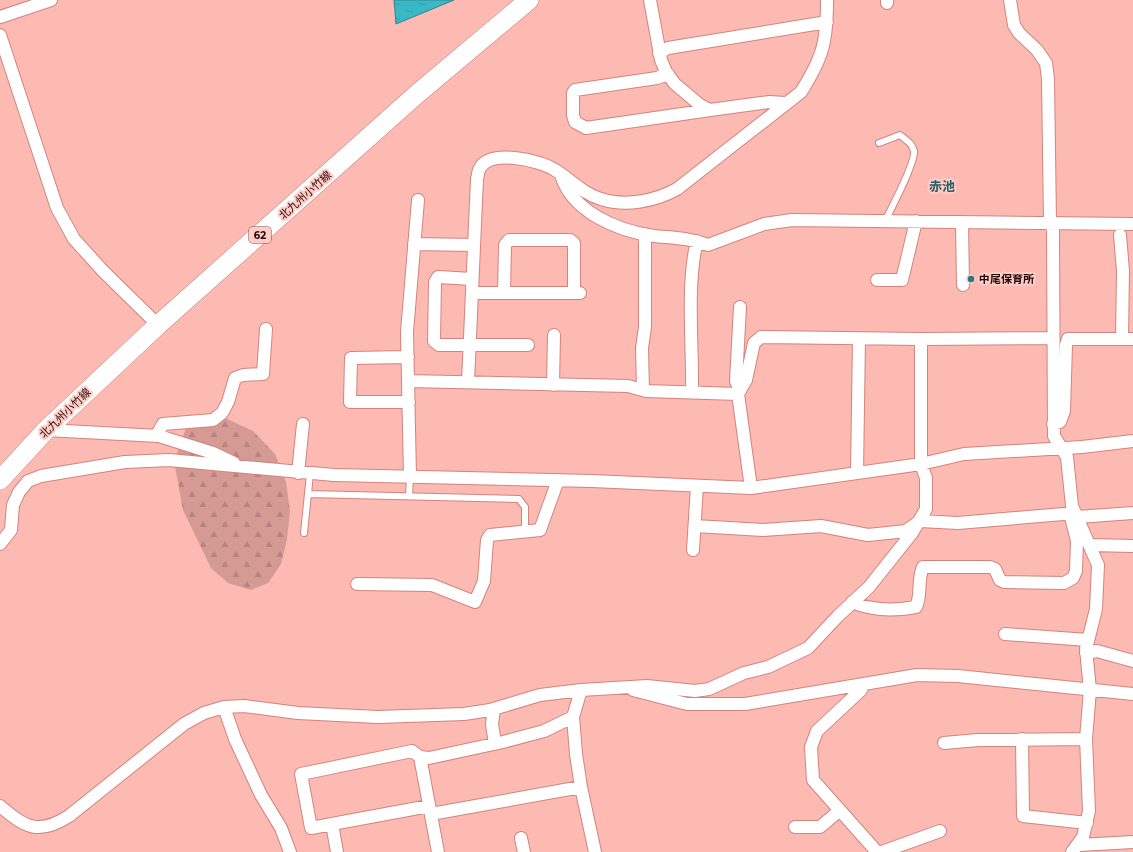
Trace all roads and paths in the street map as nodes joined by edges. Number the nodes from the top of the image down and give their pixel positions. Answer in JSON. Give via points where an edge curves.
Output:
{"nodes":[{"id":1,"x":51,"y":0,"type":"edge"},
{"id":2,"x":529,"y":0,"type":"edge"},
{"id":3,"x":650,"y":0,"type":"edge"},
{"id":4,"x":827,"y":0,"type":"edge"},
{"id":5,"x":1010,"y":0,"type":"edge"},
{"id":6,"x":0,"y":17,"type":"edge"},
{"id":7,"x":827,"y":22,"type":"junction"},
{"id":8,"x":0,"y":35,"type":"edge"},
{"id":9,"x":659,"y":53,"type":"junction"},
{"id":10,"x":668,"y":74,"type":"junction"},
{"id":11,"x":786,"y":104,"type":"junction"},
{"id":12,"x":710,"y":110,"type":"junction"},
{"id":13,"x":879,"y":143,"type":"dead end"},
{"id":14,"x":561,"y":175,"type":"junction"},
{"id":15,"x":418,"y":200,"type":"dead end"},
{"id":16,"x":885,"y":221,"type":"junction"},
{"id":17,"x":916,"y":221,"type":"junction"},
{"id":18,"x":962,"y":222,"type":"junction"},
{"id":19,"x":1050,"y":223,"type":"junction"},
{"id":20,"x":1133,"y":224,"type":"edge"},
{"id":21,"x":645,"y":234,"type":"junction"},
{"id":22,"x":1120,"y":235,"type":"dead end"},
{"id":23,"x":697,"y":241,"type":"junction"},
{"id":24,"x":414,"y":244,"type":"junction"},
{"id":25,"x":474,"y":245,"type":"junction"},
{"id":26,"x":472,"y":279,"type":"junction"},
{"id":27,"x":877,"y":280,"type":"dead end"},
{"id":28,"x":963,"y":285,"type":"dead end"},
{"id":29,"x":472,"y":293,"type":"junction"},
{"id":30,"x":504,"y":293,"type":"junction"},
{"id":31,"x":740,"y":307,"type":"dead end"},
{"id":32,"x":158,"y":325,"type":"junction"},
{"id":33,"x":266,"y":329,"type":"dead end"},
{"id":34,"x":554,"y":335,"type":"dead end"},
{"id":35,"x":858,"y":338,"type":"junction"},
{"id":36,"x":1052,"y":338,"type":"junction"},
{"id":37,"x":920,"y":339,"type":"junction"},
{"id":38,"x":1127,"y":339,"type":"edge"},
{"id":39,"x":469,"y":344,"type":"junction"},
{"id":40,"x":528,"y":345,"type":"dead end"},
{"id":41,"x":408,"y":357,"type":"junction"},
{"id":42,"x":408,"y":381,"type":"junction"},
{"id":43,"x":468,"y":382,"type":"junction"},
{"id":44,"x":553,"y":384,"type":"junction"},
{"id":45,"x":643,"y":390,"type":"junction"},
{"id":46,"x":692,"y":392,"type":"junction"},
{"id":47,"x":739,"y":392,"type":"junction"},
{"id":48,"x":408,"y":402,"type":"junction"},
{"id":49,"x":303,"y":424,"type":"dead end"},
{"id":50,"x":1053,"y":424,"type":"junction"},
{"id":51,"x":46,"y":430,"type":"junction"},
{"id":52,"x":156,"y":436,"type":"junction"},
{"id":53,"x":1133,"y":441,"type":"edge"},
{"id":54,"x":1060,"y":448,"type":"junction"},
{"id":55,"x":921,"y":464,"type":"junction"},
{"id":56,"x":240,"y":466,"type":"junction"},
{"id":57,"x":304,"y":473,"type":"junction"},
{"id":58,"x":857,"y":473,"type":"junction"},
{"id":59,"x":410,"y":477,"type":"junction"},
{"id":60,"x":0,"y":480,"type":"edge"},
{"id":61,"x":558,"y":480,"type":"junction"},
{"id":62,"x":697,"y":486,"type":"junction"},
{"id":63,"x":751,"y":488,"type":"junction"},
{"id":64,"x":308,"y":494,"type":"junction"},
{"id":65,"x":409,"y":496,"type":"junction"},
{"id":66,"x":1133,"y":513,"type":"edge"},
{"id":67,"x":1074,"y":515,"type":"junction"},
{"id":68,"x":920,"y":521,"type":"junction"},
{"id":69,"x":695,"y":526,"type":"junction"},
{"id":70,"x":525,"y":532,"type":"junction"},
{"id":71,"x":304,"y":533,"type":"dead end"},
{"id":72,"x":0,"y":544,"type":"edge"},
{"id":73,"x":1089,"y":546,"type":"junction"},
{"id":74,"x":1133,"y":546,"type":"edge"},
{"id":75,"x":693,"y":550,"type":"dead end"},
{"id":76,"x":357,"y":584,"type":"dead end"},
{"id":77,"x":852,"y":602,"type":"junction"},
{"id":78,"x":1006,"y":634,"type":"dead end"},
{"id":79,"x":1088,"y":640,"type":"junction"},
{"id":80,"x":1086,"y":653,"type":"junction"},
{"id":81,"x":1133,"y":661,"type":"edge"},
{"id":82,"x":863,"y":684,"type":"junction"},
{"id":83,"x":624,"y":687,"type":"junction"},
{"id":84,"x":581,"y":690,"type":"junction"},
{"id":85,"x":1090,"y":690,"type":"junction"},
{"id":86,"x":1133,"y":694,"type":"edge"},
{"id":87,"x":224,"y":707,"type":"junction"},
{"id":88,"x":494,"y":709,"type":"junction"},
{"id":89,"x":573,"y":717,"type":"junction"},
{"id":90,"x":1022,"y":739,"type":"junction"},
{"id":91,"x":1086,"y":739,"type":"junction"},
{"id":92,"x":944,"y":743,"type":"dead end"},
{"id":93,"x":494,"y":744,"type":"junction"},
{"id":94,"x":420,"y":756,"type":"junction"},
{"id":95,"x":581,"y":787,"type":"junction"},
{"id":96,"x":0,"y":806,"type":"edge"},
{"id":97,"x":430,"y":810,"type":"junction"},
{"id":98,"x":839,"y":811,"type":"junction"},
{"id":99,"x":1087,"y":823,"type":"junction"},
{"id":100,"x":332,"y":824,"type":"junction"},
{"id":101,"x":795,"y":827,"type":"dead end"},
{"id":102,"x":940,"y":831,"type":"dead end"},
{"id":103,"x":521,"y":838,"type":"dead end"},
{"id":104,"x":1133,"y":842,"type":"edge"},
{"id":105,"x":1078,"y":850,"type":"edge"},
{"id":106,"x":290,"y":852,"type":"edge"},
{"id":107,"x":338,"y":852,"type":"edge"},
{"id":108,"x":438,"y":852,"type":"edge"},
{"id":109,"x":524,"y":852,"type":"edge"},
{"id":110,"x":595,"y":852,"type":"edge"},
{"id":111,"x":876,"y":852,"type":"edge"},
{"id":112,"x":882,"y":852,"type":"edge"}],
"edges":[{"from":1,"to":6,"type":"street"},
{"from":2,"to":32,"type":"main road","name":"北九州小竹線","number":"62","via":[[417,94]]},
{"from":3,"to":9,"type":"street"},
{"from":4,"to":7,"type":"street"},
{"from":5,"to":19,"type":"street","via":[[1014,25],[1046,63]]},
{"from":7,"to":9,"type":"street","via":[[668,48]]},
{"from":7,"to":11,"type":"street","via":[[824,45],[811,76],[800,92]]},
{"from":8,"to":32,"type":"street","via":[[57,208],[74,240]]},
{"from":9,"to":10,"type":"street"},
{"from":10,"to":12,"type":"street","via":[[675,84]]},
{"from":10,"to":12,"type":"street","via":[[657,78],[575,90],[574,122],[586,128]]},
{"from":11,"to":12,"type":"street","via":[[769,102]]},
{"from":11,"to":14,"type":"street","via":[[677,189],[663,197],[637,202],[601,199]]},
{"from":13,"to":16,"type":"lane","via":[[900,135],[911,144],[914,153],[907,175]]},
{"from":14,"to":21,"type":"street","via":[[564,187],[594,215],[611,224]]},
{"from":14,"to":25,"type":"street","via":[[539,163],[522,159],[499,158],[484,164],[479,169],[477,179]]},
{"from":15,"to":24,"type":"street"},
{"from":16,"to":17,"type":"street"},
{"from":16,"to":23,"type":"street","via":[[792,220],[764,224],[708,245]]},
{"from":17,"to":18,"type":"street"},
{"from":17,"to":27,"type":"street","via":[[902,280]]},
{"from":18,"to":19,"type":"street"},
{"from":18,"to":28,"type":"street"},
{"from":19,"to":20,"type":"street"},
{"from":19,"to":36,"type":"street","via":[[1053,230]]},
{"from":21,"to":23,"type":"street"},
{"from":21,"to":45,"type":"street"},
{"from":22,"to":38,"type":"street"},
{"from":23,"to":46,"type":"street","via":[[692,285]]},
{"from":24,"to":25,"type":"street"},
{"from":24,"to":41,"type":"street","via":[[408,309]]},
{"from":25,"to":26,"type":"street"},
{"from":26,"to":29,"type":"street"},
{"from":26,"to":39,"type":"street","via":[[438,277],[436,282],[434,341],[439,345]]},
{"from":29,"to":30,"type":"street"},
{"from":29,"to":39,"type":"street"},
{"from":30,"to":30,"type":"street","via":[[577,293],[574,243],[570,240],[509,240],[505,245]]},
{"from":31,"to":47,"type":"street","via":[[736,381]]},
{"from":32,"to":51,"type":"main road","name":"北九州小竹線","number":"62"},
{"from":33,"to":52,"type":"street","via":[[263,374],[235,378],[228,402],[222,413],[213,420],[163,424]]},
{"from":34,"to":44,"type":"street"},
{"from":35,"to":37,"type":"street"},
{"from":35,"to":47,"type":"street","via":[[761,337],[754,343],[746,380]]},
{"from":35,"to":58,"type":"street"},
{"from":36,"to":37,"type":"street"},
{"from":36,"to":50,"type":"street"},
{"from":37,"to":55,"type":"street"},
{"from":38,"to":50,"type":"street","via":[[1068,339],[1064,411],[1060,422]]},
{"from":39,"to":40,"type":"street"},
{"from":39,"to":43,"type":"street"},
{"from":41,"to":42,"type":"street"},
{"from":41,"to":48,"type":"street","via":[[351,358],[350,402]]},
{"from":42,"to":43,"type":"street"},
{"from":42,"to":48,"type":"street"},
{"from":43,"to":44,"type":"street"},
{"from":44,"to":45,"type":"street","via":[[628,386]]},
{"from":45,"to":46,"type":"street"},
{"from":46,"to":47,"type":"street"},
{"from":47,"to":63,"type":"street"},
{"from":48,"to":59,"type":"street"},
{"from":49,"to":57,"type":"street"},
{"from":50,"to":54,"type":"street","via":[[1054,436]]},
{"from":51,"to":52,"type":"street"},
{"from":51,"to":60,"type":"main road","name":"北九州小竹線","number":"62"},
{"from":52,"to":56,"type":"street","via":[[213,453]]},
{"from":53,"to":54,"type":"street"},
{"from":54,"to":55,"type":"street","via":[[964,454]]},
{"from":54,"to":67,"type":"street","via":[[1067,457]]},
{"from":55,"to":58,"type":"street"},
{"from":55,"to":68,"type":"street","via":[[926,478],[926,509]]},
{"from":56,"to":57,"type":"street"},
{"from":56,"to":72,"type":"street","via":[[169,460],[125,462],[41,476],[28,481],[19,492],[13,505],[11,530]]},
{"from":57,"to":59,"type":"street"},
{"from":57,"to":64,"type":"lane"},
{"from":58,"to":63,"type":"street"},
{"from":59,"to":61,"type":"street"},
{"from":59,"to":65,"type":"lane"},
{"from":61,"to":62,"type":"street"},
{"from":61,"to":70,"type":"street","via":[[540,530]]},
{"from":62,"to":63,"type":"street"},
{"from":62,"to":69,"type":"street"},
{"from":64,"to":65,"type":"lane"},
{"from":64,"to":71,"type":"lane"},
{"from":65,"to":70,"type":"lane","via":[[519,499],[526,507]]},
{"from":66,"to":67,"type":"street"},
{"from":67,"to":68,"type":"street","via":[[958,523]]},
{"from":67,"to":73,"type":"street"},
{"from":67,"to":77,"type":"street","via":[[1077,542],[1076,571],[1073,578],[1064,583],[1004,582],[1000,580],[995,569],[990,567],[923,567],[916,608],[872,609]]},
{"from":68,"to":69,"type":"street","via":[[906,531],[868,535],[821,526],[763,530]]},
{"from":68,"to":77,"type":"street","via":[[869,587]]},
{"from":69,"to":75,"type":"street"},
{"from":70,"to":76,"type":"street","via":[[490,535],[487,540],[484,581],[475,602],[432,586]]},
{"from":73,"to":74,"type":"street"},
{"from":73,"to":79,"type":"street","via":[[1098,565],[1096,609]]},
{"from":77,"to":83,"type":"street","via":[[808,648],[768,667],[744,673],[709,689],[695,691],[647,686]]},
{"from":78,"to":79,"type":"street"},
{"from":79,"to":80,"type":"street"},
{"from":80,"to":81,"type":"street","via":[[1097,651]]},
{"from":80,"to":85,"type":"street"},
{"from":82,"to":83,"type":"street","via":[[745,704],[687,704]]},
{"from":82,"to":85,"type":"street","via":[[917,675],[958,676]]},
{"from":82,"to":98,"type":"street","via":[[861,690],[817,731],[811,747],[813,780]]},
{"from":83,"to":84,"type":"street"},
{"from":84,"to":88,"type":"street","via":[[540,695]]},
{"from":84,"to":89,"type":"street"},
{"from":85,"to":86,"type":"street"},
{"from":85,"to":91,"type":"street"},
{"from":87,"to":88,"type":"street","via":[[244,706],[298,713],[378,717],[464,714]]},
{"from":87,"to":96,"type":"street","via":[[204,713],[184,724],[56,825],[38,828],[21,824]]},
{"from":87,"to":106,"type":"street","via":[[235,740],[261,795],[281,828]]},
{"from":88,"to":93,"type":"street"},
{"from":89,"to":93,"type":"street","via":[[544,731]]},
{"from":89,"to":95,"type":"street"},
{"from":90,"to":91,"type":"street"},
{"from":90,"to":92,"type":"street"},
{"from":90,"to":99,"type":"street","via":[[1024,816]]},
{"from":91,"to":99,"type":"street","via":[[1089,811]]},
{"from":93,"to":94,"type":"street","via":[[429,758]]},
{"from":94,"to":97,"type":"street"},
{"from":94,"to":100,"type":"street","via":[[412,751],[301,774],[311,828]]},
{"from":95,"to":97,"type":"street"},
{"from":95,"to":110,"type":"street"},
{"from":97,"to":100,"type":"street"},
{"from":97,"to":108,"type":"street"},
{"from":98,"to":101,"type":"street","via":[[820,827]]},
{"from":98,"to":111,"type":"street"},
{"from":99,"to":105,"type":"street"},
{"from":100,"to":107,"type":"street"},
{"from":102,"to":112,"type":"street"},
{"from":103,"to":109,"type":"street"},
{"from":104,"to":105,"type":"street"}]}
